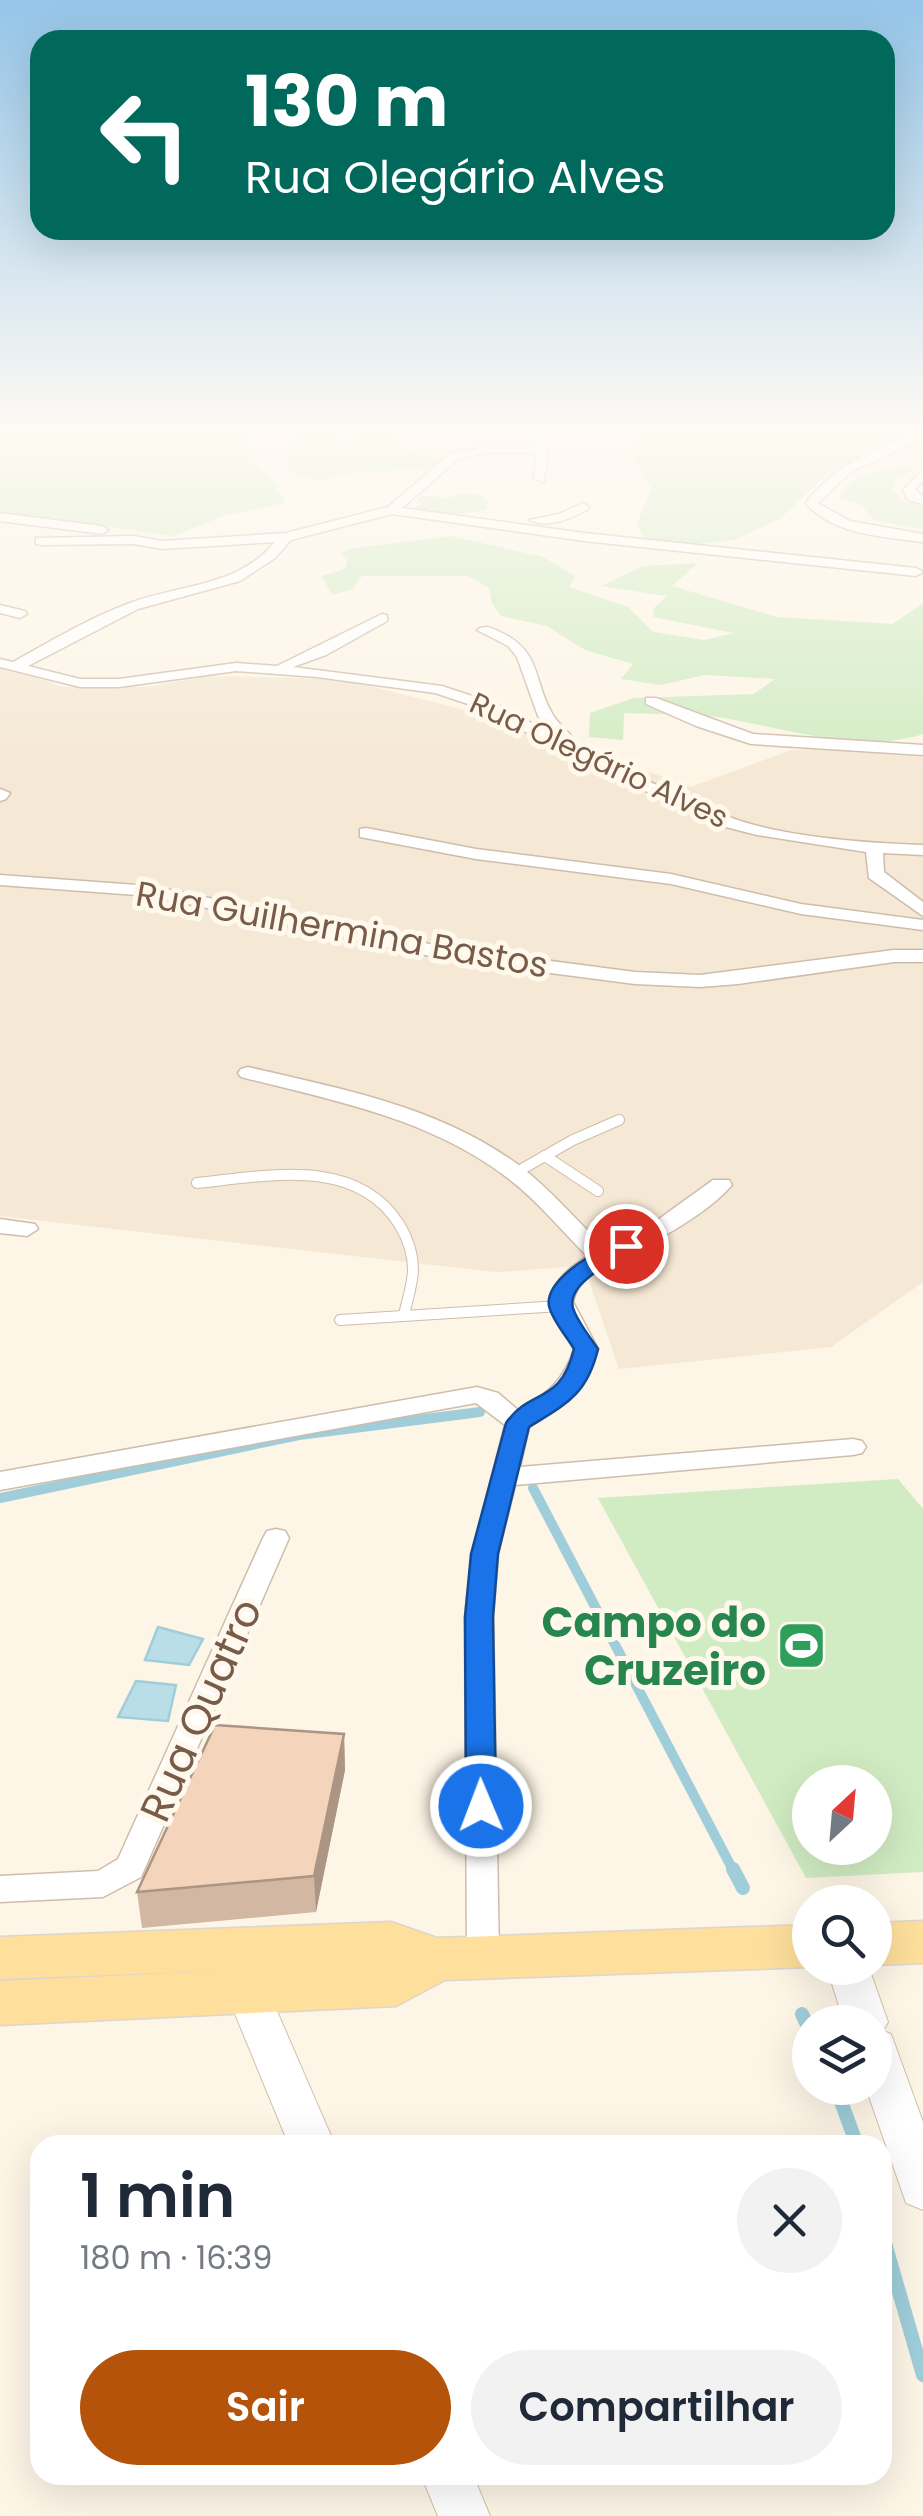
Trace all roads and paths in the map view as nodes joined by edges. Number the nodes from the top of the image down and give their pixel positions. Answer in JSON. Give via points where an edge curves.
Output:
{"nodes":[{"id":1,"x":279,"y":547,"type":"edge"},
{"id":2,"x":697,"y":547,"type":"edge"},
{"id":3,"x":916,"y":572,"type":"dead end"},
{"id":4,"x":0,"y":608,"type":"edge"},
{"id":5,"x":20,"y":614,"type":"dead end"},
{"id":6,"x":382,"y":618,"type":"dead end"},
{"id":7,"x":484,"y":630,"type":"dead end"},
{"id":8,"x":7,"y":665,"type":"edge"},
{"id":9,"x":276,"y":668,"type":"junction"},
{"id":10,"x":651,"y":701,"type":"dead end"},
{"id":11,"x":576,"y":750,"type":"junction"},
{"id":12,"x":923,"y":750,"type":"edge"},
{"id":13,"x":366,"y":833,"type":"dead end"},
{"id":14,"x":874,"y":848,"type":"junction"},
{"id":15,"x":923,"y":850,"type":"edge"},
{"id":16,"x":0,"y":880,"type":"edge"},
{"id":17,"x":923,"y":911,"type":"edge"},
{"id":18,"x":923,"y":925,"type":"edge"},
{"id":19,"x":923,"y":956,"type":"edge"},
{"id":20,"x":248,"y":1073,"type":"dead end"},
{"id":21,"x":619,"y":1120,"type":"dead end"},
{"id":22,"x":545,"y":1156,"type":"junction"},
{"id":23,"x":515,"y":1173,"type":"junction"},
{"id":24,"x":197,"y":1184,"type":"dead end"},
{"id":25,"x":721,"y":1185,"type":"dead end"},
{"id":26,"x":598,"y":1191,"type":"dead end"},
{"id":27,"x":0,"y":1226,"type":"edge"},
{"id":28,"x":27,"y":1229,"type":"dead end"},
{"id":29,"x":601,"y":1257,"type":"junction"},
{"id":30,"x":561,"y":1306,"type":"junction"},
{"id":31,"x":404,"y":1315,"type":"junction"},
{"id":32,"x":340,"y":1320,"type":"dead end"},
{"id":33,"x":518,"y":1423,"type":"junction"},
{"id":34,"x":852,"y":1447,"type":"dead end"},
{"id":35,"x":507,"y":1476,"type":"junction"},
{"id":36,"x":0,"y":1482,"type":"edge"},
{"id":37,"x":276,"y":1538,"type":"dead end"},
{"id":38,"x":0,"y":1889,"type":"edge"},
{"id":39,"x":923,"y":1942,"type":"edge"},
{"id":40,"x":892,"y":1943,"type":"edge"},
{"id":41,"x":792,"y":1947,"type":"edge"},
{"id":42,"x":0,"y":1958,"type":"edge"},
{"id":43,"x":460,"y":1958,"type":"junction"},
{"id":44,"x":248,"y":1992,"type":"junction"},
{"id":45,"x":0,"y":2004,"type":"edge"},
{"id":46,"x":892,"y":2098,"type":"edge"},
{"id":47,"x":308,"y":2135,"type":"edge"},
{"id":48,"x":923,"y":2188,"type":"edge"},
{"id":49,"x":451,"y":2485,"type":"edge"},
{"id":50,"x":464,"y":2516,"type":"edge"}],
"edges":[{"from":1,"to":8,"type":"street","via":[[232,582],[136,605]]},
{"from":2,"to":3,"type":"street"},
{"from":4,"to":5,"type":"street"},
{"from":6,"to":9,"type":"street"},
{"from":7,"to":11,"type":"street","via":[[524,656],[546,716]]},
{"from":8,"to":9,"type":"street","name":"Rua Olegário Alves","via":[[102,684]]},
{"from":9,"to":11,"type":"street","name":"Rua Olegário Alves","via":[[437,689],[494,708]]},
{"from":10,"to":12,"type":"street","via":[[751,738]]},
{"from":11,"to":14,"type":"street","name":"Rua Olegário Alves","via":[[720,820]]},
{"from":13,"to":18,"type":"street"},
{"from":14,"to":15,"type":"street","name":"Rua Olegário Alves"},
{"from":14,"to":17,"type":"street","via":[[875,874]]},
{"from":16,"to":19,"type":"street","name":"Rua Guilhermina Bastos","via":[[186,896],[444,954],[635,978],[700,981]]},
{"from":20,"to":23,"type":"street","via":[[416,1119]]},
{"from":21,"to":22,"type":"lane"},
{"from":22,"to":23,"type":"lane"},
{"from":22,"to":26,"type":"lane"},
{"from":23,"to":29,"type":"street"},
{"from":24,"to":31,"type":"lane","via":[[300,1174],[374,1192],[397,1218],[408,1244],[412,1269]]},
{"from":25,"to":29,"type":"street","via":[[651,1234]]},
{"from":27,"to":28,"type":"street"},
{"from":29,"to":30,"type":"street","via":[[573,1280]]},
{"from":30,"to":31,"type":"lane"},
{"from":30,"to":33,"type":"street","via":[[586,1349],[580,1373],[567,1392]]},
{"from":31,"to":32,"type":"lane"},
{"from":33,"to":35,"type":"street"},
{"from":33,"to":36,"type":"street","via":[[477,1395]]},
{"from":34,"to":35,"type":"street"},
{"from":35,"to":43,"type":"street","via":[[484,1554]]},
{"from":37,"to":38,"type":"street","name":"Rua Quatro","via":[[136,1859],[120,1878],[103,1884]]},
{"from":39,"to":40,"type":"main road"},
{"from":41,"to":43,"type":"main road"},
{"from":42,"to":43,"type":"main road","via":[[391,1943]]},
{"from":43,"to":44,"type":"main road","via":[[396,1984]]},
{"from":44,"to":45,"type":"main road"},
{"from":44,"to":47,"type":"street"},
{"from":46,"to":48,"type":"street"},
{"from":49,"to":50,"type":"street"}]}
